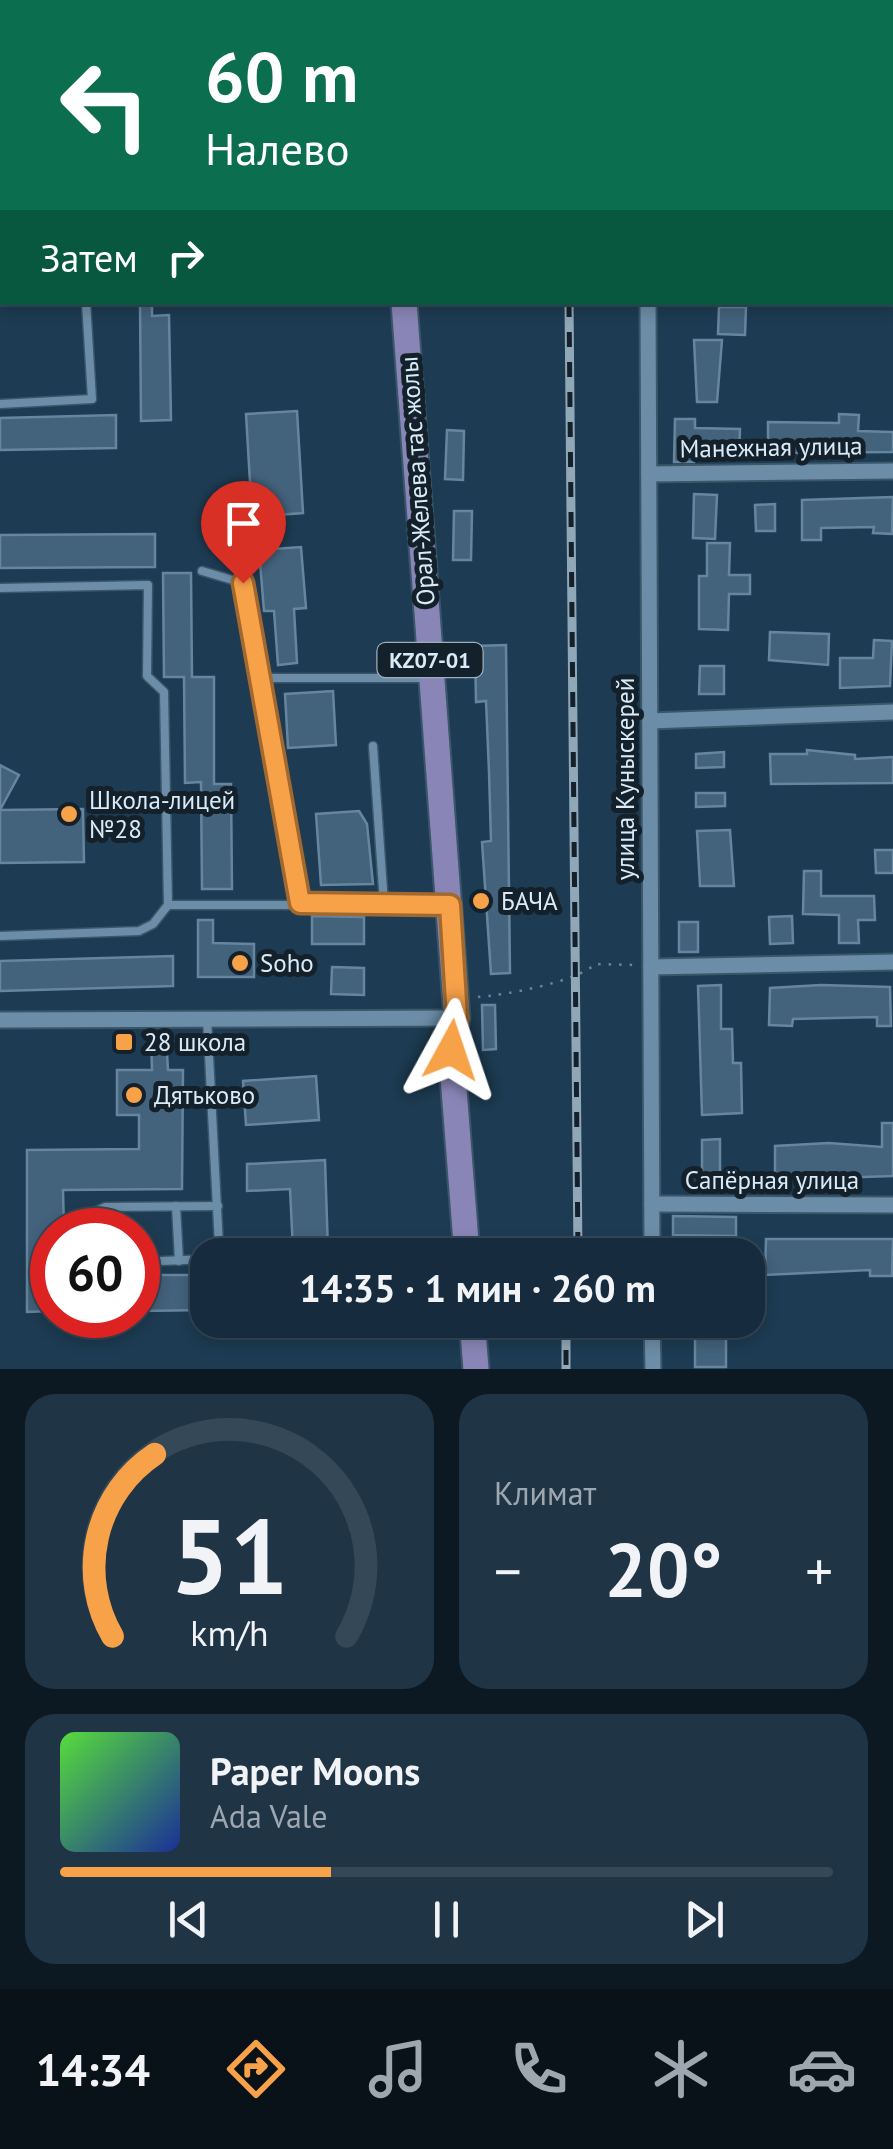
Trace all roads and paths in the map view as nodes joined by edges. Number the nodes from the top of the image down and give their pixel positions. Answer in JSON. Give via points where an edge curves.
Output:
{"nodes":[{"id":1,"x":86,"y":305,"type":"edge"},
{"id":2,"x":404,"y":305,"type":"edge"},
{"id":3,"x":648,"y":305,"type":"edge"},
{"id":4,"x":0,"y":404,"type":"edge"},
{"id":5,"x":893,"y":471,"type":"edge"},
{"id":6,"x":649,"y":474,"type":"junction"},
{"id":7,"x":202,"y":571,"type":"dead end"},
{"id":8,"x":0,"y":588,"type":"edge"},
{"id":9,"x":263,"y":678,"type":"junction"},
{"id":10,"x":432,"y":678,"type":"junction"},
{"id":11,"x":893,"y":712,"type":"edge"},
{"id":12,"x":650,"y":721,"type":"junction"},
{"id":13,"x":373,"y":746,"type":"dead end"},
{"id":14,"x":300,"y":903,"type":"junction"},
{"id":15,"x":168,"y":904,"type":"junction"},
{"id":16,"x":384,"y":904,"type":"junction"},
{"id":17,"x":450,"y":905,"type":"junction"},
{"id":18,"x":0,"y":936,"type":"edge"},
{"id":19,"x":893,"y":962,"type":"edge"},
{"id":20,"x":651,"y":967,"type":"junction"},
{"id":21,"x":472,"y":995,"type":"dead end"},
{"id":22,"x":207,"y":1018,"type":"junction"},
{"id":23,"x":457,"y":1018,"type":"junction"},
{"id":24,"x":0,"y":1020,"type":"edge"},
{"id":25,"x":652,"y":1204,"type":"junction"},
{"id":26,"x":176,"y":1206,"type":"junction"},
{"id":27,"x":218,"y":1206,"type":"junction"},
{"id":28,"x":893,"y":1206,"type":"edge"},
{"id":29,"x":123,"y":1208,"type":"edge"},
{"id":30,"x":217,"y":1238,"type":"edge"},
{"id":31,"x":466,"y":1238,"type":"edge"},
{"id":32,"x":652,"y":1238,"type":"edge"},
{"id":33,"x":190,"y":1260,"type":"edge"},
{"id":34,"x":160,"y":1261,"type":"edge"},
{"id":35,"x":179,"y":1261,"type":"junction"},
{"id":36,"x":473,"y":1338,"type":"edge"},
{"id":37,"x":652,"y":1338,"type":"edge"},
{"id":38,"x":476,"y":1369,"type":"edge"},
{"id":39,"x":652,"y":1369,"type":"edge"}],
"edges":[{"from":1,"to":4,"type":"lane","via":[[92,399]]},
{"from":2,"to":10,"type":"main road","name":"Орал-Желева тас жолы","number":"KZ07-01"},
{"from":3,"to":6,"type":"street","name":"улица Куныскерей"},
{"from":5,"to":6,"type":"street","name":"Манежная улица"},
{"from":6,"to":12,"type":"street","name":"улица Куныскерей"},
{"from":7,"to":9,"type":"lane","via":[[243,583]]},
{"from":8,"to":15,"type":"lane","via":[[148,585],[148,676],[164,692]]},
{"from":9,"to":10,"type":"lane"},
{"from":9,"to":14,"type":"lane"},
{"from":10,"to":17,"type":"main road","name":"Орал-Желева тас жолы","number":"KZ07-01"},
{"from":11,"to":12,"type":"street"},
{"from":12,"to":20,"type":"street","name":"улица Куныскерей"},
{"from":13,"to":16,"type":"lane"},
{"from":14,"to":15,"type":"lane"},
{"from":14,"to":16,"type":"lane"},
{"from":15,"to":18,"type":"lane","via":[[154,924],[139,931]]},
{"from":16,"to":17,"type":"lane"},
{"from":17,"to":23,"type":"main road","name":"Орал-Желева тас жолы","number":"KZ07-01"},
{"from":19,"to":20,"type":"street"},
{"from":20,"to":21,"type":"path","via":[[595,964],[586,973],[509,995]]},
{"from":20,"to":25,"type":"street","name":"улица Куныскерей"},
{"from":22,"to":23,"type":"street"},
{"from":22,"to":24,"type":"street"},
{"from":22,"to":27,"type":"lane"},
{"from":23,"to":31,"type":"main road","number":"KZ07-01","via":[[451,1050]]},
{"from":25,"to":28,"type":"street","name":"Сапёрная улица"},
{"from":25,"to":32,"type":"street","name":"улица Куныскерей"},
{"from":26,"to":27,"type":"lane"},
{"from":26,"to":29,"type":"lane"},
{"from":26,"to":35,"type":"lane"},
{"from":27,"to":30,"type":"lane"},
{"from":33,"to":35,"type":"lane"},
{"from":34,"to":35,"type":"lane"},
{"from":36,"to":38,"type":"main road"},
{"from":37,"to":39,"type":"street"}]}
